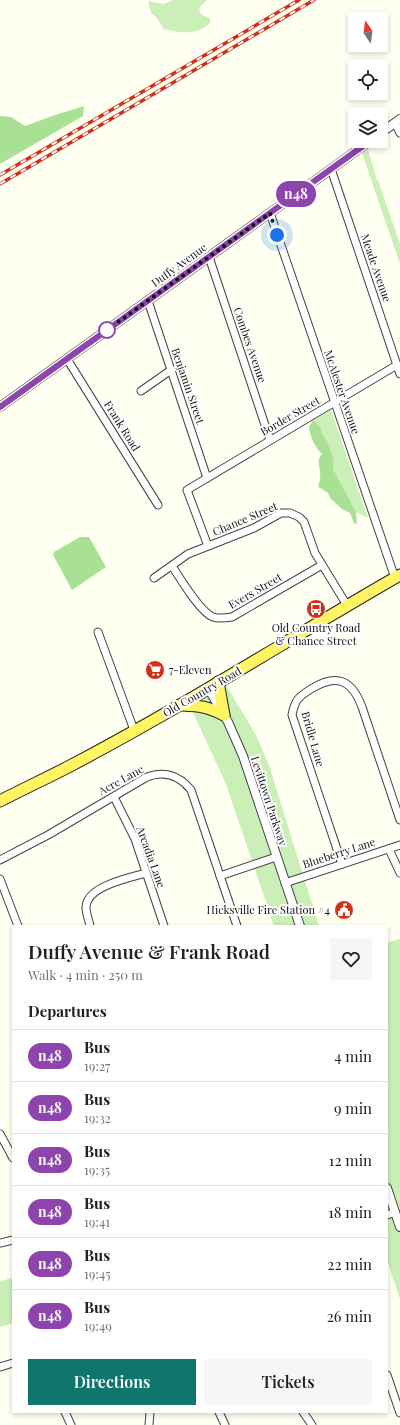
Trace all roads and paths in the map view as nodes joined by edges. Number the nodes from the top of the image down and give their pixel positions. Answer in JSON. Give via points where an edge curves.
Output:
{"nodes":[{"id":1,"x":397,"y":121,"type":"edge"},
{"id":2,"x":388,"y":128,"type":"edge"},
{"id":3,"x":400,"y":133,"type":"edge"},
{"id":4,"x":360,"y":148,"type":"edge"},
{"id":5,"x":331,"y":169,"type":"junction"},
{"id":6,"x":270,"y":213,"type":"junction"},
{"id":7,"x":209,"y":257,"type":"junction"},
{"id":8,"x":148,"y":301,"type":"junction"},
{"id":9,"x":67,"y":359,"type":"junction"},
{"id":10,"x":397,"y":365,"type":"junction"},
{"id":11,"x":171,"y":370,"type":"junction"},
{"id":12,"x":400,"y":374,"type":"edge"},
{"id":13,"x":141,"y":391,"type":"dead end"},
{"id":14,"x":334,"y":403,"type":"junction"},
{"id":15,"x":0,"y":407,"type":"edge"},
{"id":16,"x":270,"y":440,"type":"junction"},
{"id":17,"x":207,"y":478,"type":"junction"},
{"id":18,"x":158,"y":505,"type":"dead end"},
{"id":19,"x":208,"y":546,"type":"junction"},
{"id":20,"x":322,"y":565,"type":"junction"},
{"id":21,"x":172,"y":566,"type":"junction"},
{"id":22,"x":398,"y":577,"type":"edge"},
{"id":23,"x":154,"y":578,"type":"dead end"},
{"id":24,"x":348,"y":607,"type":"junction"},
{"id":25,"x":98,"y":632,"type":"dead end"},
{"id":26,"x":218,"y":682,"type":"junction"},
{"id":27,"x":208,"y":688,"type":"junction"},
{"id":28,"x":180,"y":704,"type":"junction"},
{"id":29,"x":224,"y":715,"type":"junction"},
{"id":30,"x":134,"y":730,"type":"junction"},
{"id":31,"x":114,"y":797,"type":"junction"},
{"id":32,"x":0,"y":801,"type":"edge"},
{"id":33,"x":400,"y":820,"type":"edge"},
{"id":34,"x":400,"y":844,"type":"edge"},
{"id":35,"x":389,"y":849,"type":"junction"},
{"id":36,"x":276,"y":857,"type":"junction"},
{"id":37,"x":0,"y":860,"type":"edge"},
{"id":38,"x":342,"y":864,"type":"junction"},
{"id":39,"x":146,"y":873,"type":"junction"},
{"id":40,"x":400,"y":873,"type":"edge"},
{"id":41,"x":220,"y":876,"type":"junction"},
{"id":42,"x":0,"y":879,"type":"edge"},
{"id":43,"x":285,"y":883,"type":"junction"},
{"id":44,"x":18,"y":925,"type":"edge"},
{"id":45,"x":90,"y":925,"type":"edge"},
{"id":46,"x":164,"y":925,"type":"edge"},
{"id":47,"x":237,"y":925,"type":"edge"},
{"id":48,"x":300,"y":925,"type":"edge"},
{"id":49,"x":0,"y":1134,"type":"edge"},
{"id":50,"x":12,"y":1156,"type":"edge"},
{"id":51,"x":388,"y":1191,"type":"edge"},
{"id":52,"x":395,"y":1212,"type":"junction"},
{"id":53,"x":388,"y":1215,"type":"edge"},
{"id":54,"x":400,"y":1227,"type":"edge"},
{"id":55,"x":12,"y":1240,"type":"edge"},
{"id":56,"x":0,"y":1243,"type":"edge"},
{"id":57,"x":12,"y":1363,"type":"edge"},
{"id":58,"x":0,"y":1367,"type":"edge"},
{"id":59,"x":388,"y":1378,"type":"edge"},
{"id":60,"x":65,"y":1413,"type":"edge"},
{"id":61,"x":150,"y":1413,"type":"edge"},
{"id":62,"x":219,"y":1413,"type":"edge"},
{"id":63,"x":304,"y":1413,"type":"edge"},
{"id":64,"x":400,"y":1414,"type":"edge"},
{"id":65,"x":71,"y":1425,"type":"edge"},
{"id":66,"x":149,"y":1425,"type":"edge"},
{"id":67,"x":225,"y":1425,"type":"edge"},
{"id":68,"x":312,"y":1425,"type":"edge"}],
"edges":[{"from":1,"to":2,"type":"street"},
{"from":1,"to":3,"type":"street"},
{"from":4,"to":5,"type":"street","name":"Duffy Avenue"},
{"from":5,"to":6,"type":"street","name":"Duffy Avenue"},
{"from":5,"to":10,"type":"street","name":"Meade Avenue"},
{"from":6,"to":7,"type":"street","name":"Duffy Avenue"},
{"from":6,"to":14,"type":"street","name":"McAlester Avenue"},
{"from":7,"to":8,"type":"street","name":"Duffy Avenue"},
{"from":7,"to":16,"type":"street","name":"Combes Avenue"},
{"from":8,"to":9,"type":"street","name":"Duffy Avenue"},
{"from":8,"to":11,"type":"street","name":"Benjamin Street"},
{"from":9,"to":15,"type":"street","name":"Duffy Avenue"},
{"from":9,"to":18,"type":"street","name":"Frank Road"},
{"from":10,"to":12,"type":"street","name":"Meade Avenue"},
{"from":10,"to":14,"type":"street","name":"Border Street"},
{"from":11,"to":13,"type":"street"},
{"from":11,"to":17,"type":"street","name":"Benjamin Street"},
{"from":14,"to":16,"type":"street","name":"Border Street"},
{"from":14,"to":22,"type":"street","name":"McAlester Avenue"},
{"from":16,"to":17,"type":"street","name":"Border Street"},
{"from":17,"to":19,"type":"street","name":"Border Street","via":[[187,490]]},
{"from":19,"to":20,"type":"street","name":"Chance Street","via":[[254,528],[281,513],[290,513],[304,522]]},
{"from":19,"to":21,"type":"street","name":"Chance Street","via":[[188,554]]},
{"from":20,"to":21,"type":"street","name":"Evers Street","via":[[232,617],[221,618],[213,617],[204,611]]},
{"from":20,"to":24,"type":"street","name":"Chance Street"},
{"from":21,"to":23,"type":"street","name":"Chance Street"},
{"from":22,"to":24,"type":"main road","name":"Old Country Road"},
{"from":24,"to":26,"type":"main road","name":"Old Country Road"},
{"from":25,"to":30,"type":"street"},
{"from":26,"to":27,"type":"main road","name":"Old Country Road"},
{"from":26,"to":29,"type":"main road"},
{"from":27,"to":28,"type":"main road","name":"Old Country Road"},
{"from":27,"to":29,"type":"street","name":"Levittown Parkway"},
{"from":28,"to":29,"type":"main road","via":[[209,708]]},
{"from":28,"to":30,"type":"main road","name":"Old Country Road"},
{"from":29,"to":36,"type":"street","name":"Levittown Parkway","via":[[243,756]]},
{"from":30,"to":32,"type":"main road","name":"Old Country Road","via":[[71,766]]},
{"from":31,"to":37,"type":"street","name":"Acre Lane","via":[[48,836]]},
{"from":31,"to":39,"type":"street","name":"Arcadia Lane","via":[[135,840]]},
{"from":31,"to":41,"type":"street","name":"Acre Lane","via":[[145,778],[158,774],[166,774],[182,781],[193,795]]},
{"from":33,"to":38,"type":"street","name":"Bridle Lane","via":[[354,690],[342,682],[331,680],[318,684],[301,695],[294,705],[292,715]]},
{"from":34,"to":35,"type":"street","name":"Blueberry Lane"},
{"from":35,"to":38,"type":"street","name":"Blueberry Lane"},
{"from":35,"to":40,"type":"street"},
{"from":36,"to":41,"type":"street"},
{"from":36,"to":43,"type":"street","name":"Levittown Parkway"},
{"from":38,"to":43,"type":"street","name":"Blueberry Lane"},
{"from":39,"to":45,"type":"street","via":[[100,888],[93,893],[86,906]]},
{"from":39,"to":46,"type":"street","name":"Arcadia Lane"},
{"from":41,"to":47,"type":"street","name":"Acre Lane"},
{"from":42,"to":44,"type":"street"},
{"from":43,"to":48,"type":"street","name":"Levittown Parkway"},
{"from":49,"to":50,"type":"street"},
{"from":51,"to":52,"type":"street"},
{"from":52,"to":53,"type":"street"},
{"from":52,"to":54,"type":"street"},
{"from":55,"to":56,"type":"street"},
{"from":57,"to":58,"type":"street"},
{"from":59,"to":64,"type":"street"},
{"from":60,"to":65,"type":"street"},
{"from":61,"to":66,"type":"street"},
{"from":62,"to":67,"type":"street"},
{"from":63,"to":68,"type":"street"}]}
